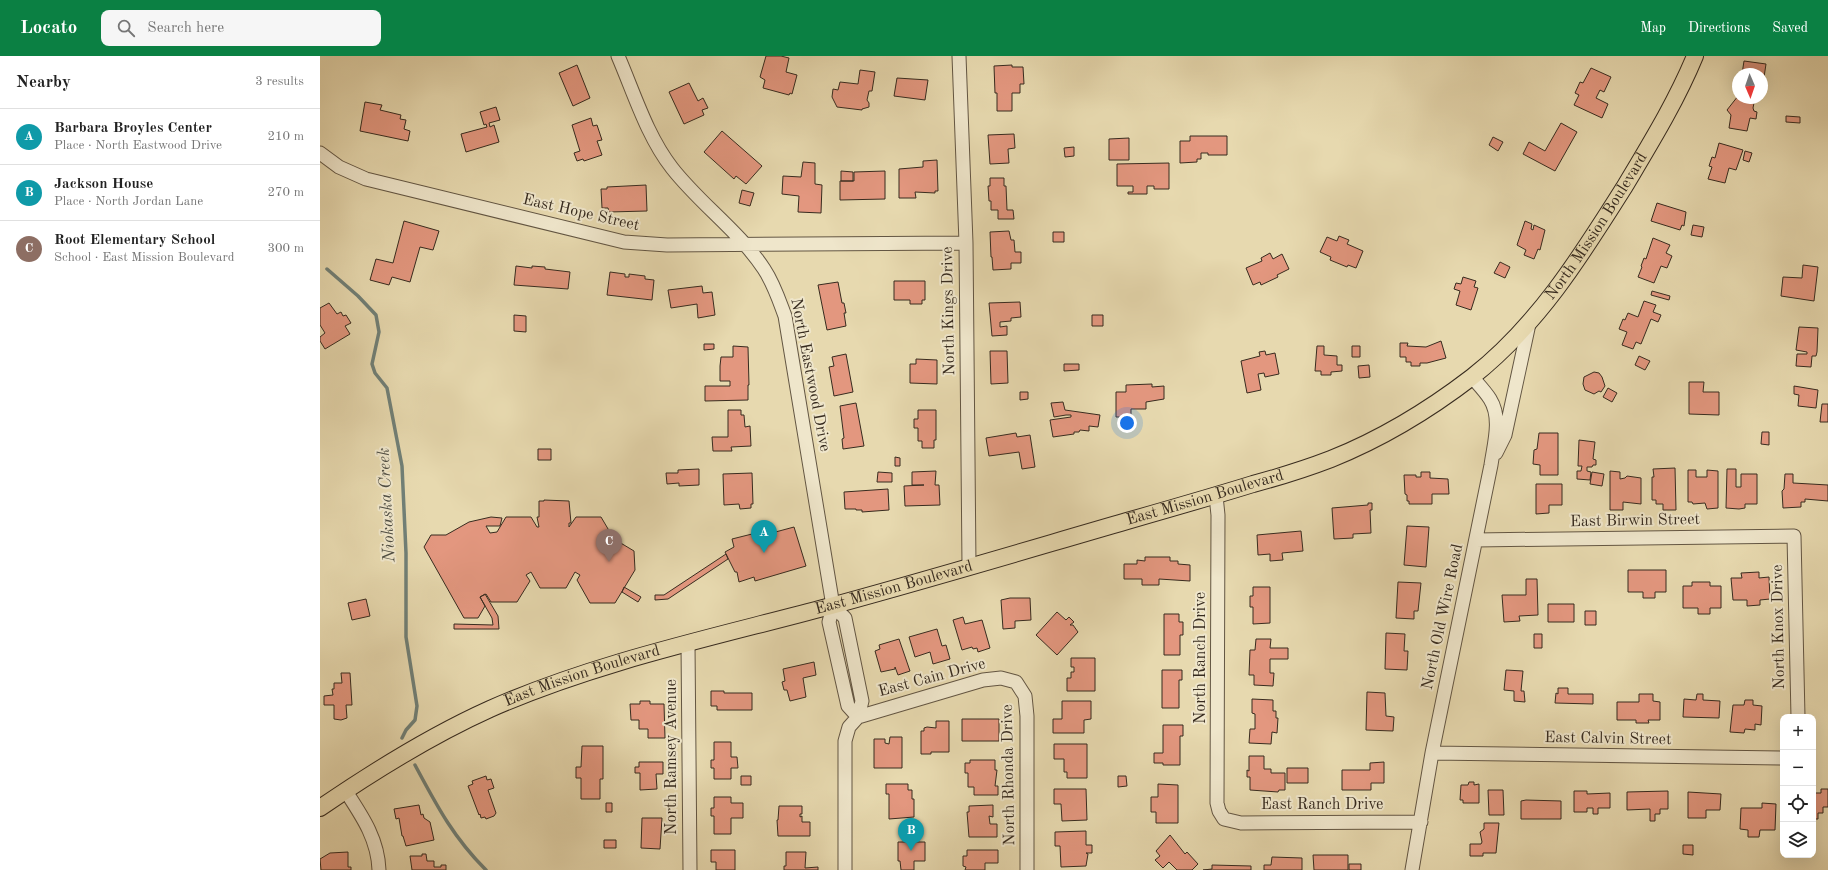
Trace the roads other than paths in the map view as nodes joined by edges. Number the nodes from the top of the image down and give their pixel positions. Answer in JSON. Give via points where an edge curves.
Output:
{"nodes":[{"id":1,"x":618,"y":56,"type":"edge"},
{"id":2,"x":959,"y":56,"type":"edge"},
{"id":3,"x":1695,"y":56,"type":"edge"},
{"id":4,"x":320,"y":153,"type":"edge"},
{"id":5,"x":966,"y":243,"type":"junction"},
{"id":6,"x":744,"y":244,"type":"junction"},
{"id":7,"x":1529,"y":324,"type":"junction"},
{"id":8,"x":1472,"y":377,"type":"junction"},
{"id":9,"x":1491,"y":465,"type":"junction"},
{"id":10,"x":1216,"y":496,"type":"junction"},
{"id":11,"x":1794,"y":536,"type":"joint"},
{"id":12,"x":1476,"y":540,"type":"junction"},
{"id":13,"x":969,"y":566,"type":"junction"},
{"id":14,"x":833,"y":606,"type":"junction"},
{"id":15,"x":688,"y":644,"type":"junction"},
{"id":16,"x":1016,"y":682,"type":"joint"},
{"id":17,"x":1798,"y":714,"type":"edge"},
{"id":18,"x":858,"y":717,"type":"junction"},
{"id":19,"x":1432,"y":753,"type":"junction"},
{"id":20,"x":1780,"y":758,"type":"edge"},
{"id":21,"x":346,"y":790,"type":"junction"},
{"id":22,"x":320,"y":808,"type":"edge"},
{"id":23,"x":1224,"y":818,"type":"joint"},
{"id":24,"x":1420,"y":822,"type":"junction"},
{"id":25,"x":379,"y":870,"type":"edge"},
{"id":26,"x":690,"y":870,"type":"edge"},
{"id":27,"x":845,"y":870,"type":"edge"},
{"id":28,"x":1027,"y":870,"type":"edge"},
{"id":29,"x":1412,"y":870,"type":"edge"}],
"edges":[{"from":1,"to":6,"type":"street","name":"North Eastwood Drive","via":[[651,134],[672,168]]},
{"from":2,"to":5,"type":"street","name":"North Kings Drive"},
{"from":3,"to":7,"type":"main road","name":"North Mission Boulevard","via":[[1670,108],[1585,251]]},
{"from":4,"to":6,"type":"street","name":"East Hope Street","via":[[339,167],[366,179],[624,242],[667,245]]},
{"from":5,"to":6,"type":"street","name":"East Hope Street"},
{"from":5,"to":13,"type":"street","name":"North Kings Drive"},
{"from":6,"to":14,"type":"street","name":"North Eastwood Drive","via":[[764,269],[776,290],[785,316]]},
{"from":7,"to":8,"type":"main road","name":"North Mission Boulevard"},
{"from":7,"to":9,"type":"street","via":[[1505,434]]},
{"from":8,"to":9,"type":"street","name":"North Old Wire Road","via":[[1490,398],[1495,411],[1497,422]]},
{"from":8,"to":10,"type":"main road","name":"East Mission Boulevard","via":[[1422,412],[1359,447],[1307,468]]},
{"from":9,"to":12,"type":"street","name":"North Old Wire Road"},
{"from":10,"to":13,"type":"main road","name":"East Mission Boulevard"},
{"from":10,"to":23,"type":"street","name":"North Ranch Drive","via":[[1217,803]]},
{"from":11,"to":12,"type":"street","name":"East Birwin Street"},
{"from":11,"to":17,"type":"street","name":"North Knox Drive"},
{"from":12,"to":19,"type":"street","name":"North Old Wire Road"},
{"from":13,"to":14,"type":"main road","name":"East Mission Boulevard"},
{"from":14,"to":15,"type":"main road","name":"East Mission Boulevard"},
{"from":14,"to":18,"type":"street","name":"North Eastwood Drive","via":[[829,622],[848,706]]},
{"from":15,"to":21,"type":"main road","name":"East Mission Boulevard","via":[[593,672],[486,711],[410,749]]},
{"from":15,"to":26,"type":"street","name":"North Ramsey Avenue"},
{"from":16,"to":18,"type":"street","name":"East Cain Drive","via":[[1001,678],[983,680]]},
{"from":16,"to":28,"type":"street","name":"North Rhonda Drive","via":[[1024,696],[1027,716]]},
{"from":18,"to":27,"type":"street","via":[[849,727],[845,741]]},
{"from":19,"to":20,"type":"street","name":"East Calvin Street"},
{"from":19,"to":24,"type":"street","name":"North Old Wire Road"},
{"from":21,"to":22,"type":"main road","name":"East Mission Boulevard"},
{"from":21,"to":25,"type":"street","via":[[367,823],[376,844]]},
{"from":23,"to":24,"type":"street","name":"East Ranch Drive","via":[[1241,823]]},
{"from":24,"to":29,"type":"street","name":"North Old Wire Road"}]}
